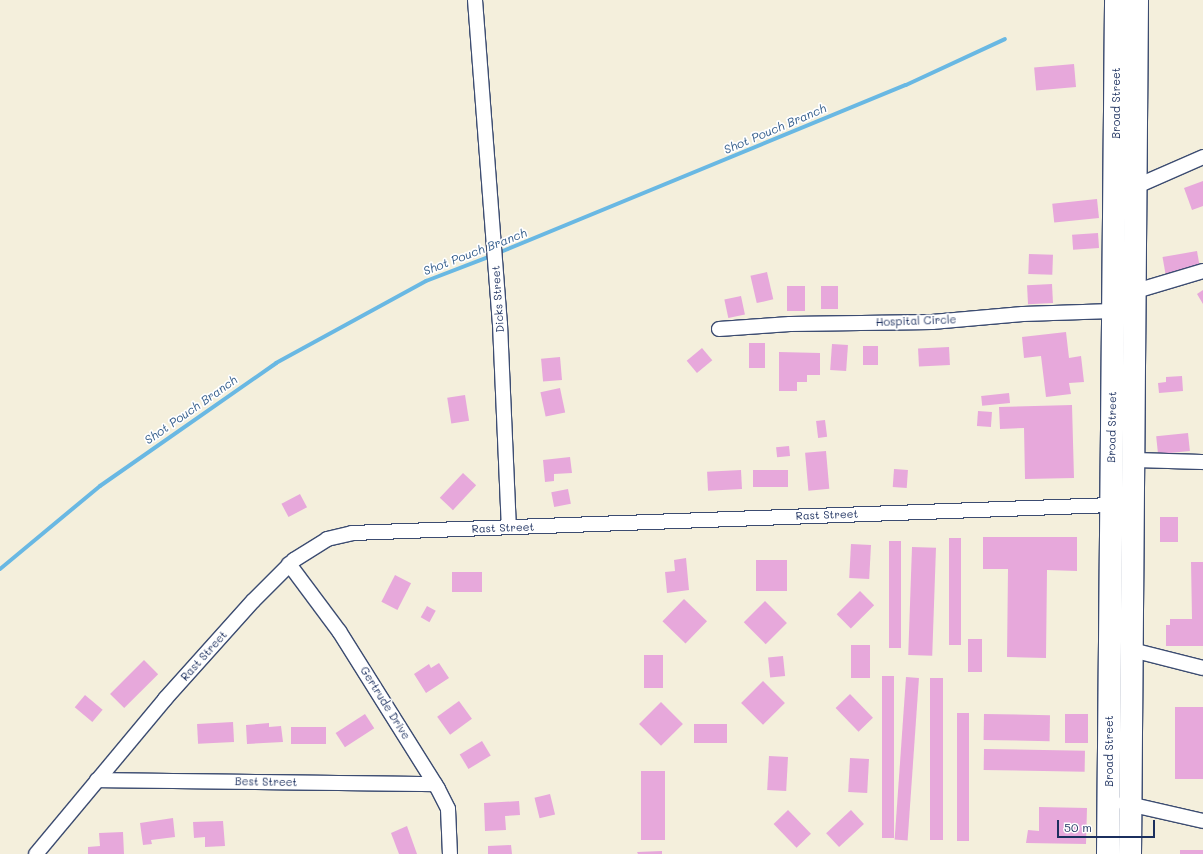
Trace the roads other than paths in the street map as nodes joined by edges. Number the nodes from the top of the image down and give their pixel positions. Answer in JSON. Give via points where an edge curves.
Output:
{"nodes":[{"id":1,"x":476,"y":0,"type":"edge"},
{"id":2,"x":1116,"y":0,"type":"edge"},
{"id":3,"x":1137,"y":0,"type":"edge"},
{"id":4,"x":1203,"y":157,"type":"edge"},
{"id":5,"x":1137,"y":186,"type":"junction"},
{"id":6,"x":1203,"y":271,"type":"edge"},
{"id":7,"x":1136,"y":291,"type":"junction"},
{"id":8,"x":1113,"y":311,"type":"junction"},
{"id":9,"x":720,"y":329,"type":"dead end"},
{"id":10,"x":1134,"y":460,"type":"junction"},
{"id":11,"x":1203,"y":462,"type":"edge"},
{"id":12,"x":1111,"y":505,"type":"junction"},
{"id":13,"x":509,"y":527,"type":"junction"},
{"id":14,"x":289,"y":564,"type":"junction"},
{"id":15,"x":1132,"y":650,"type":"junction"},
{"id":16,"x":1203,"y":668,"type":"edge"},
{"id":17,"x":97,"y":780,"type":"junction"},
{"id":18,"x":435,"y":784,"type":"junction"},
{"id":19,"x":1131,"y":803,"type":"junction"},
{"id":20,"x":1108,"y":804,"type":"junction"},
{"id":21,"x":1203,"y":821,"type":"edge"},
{"id":22,"x":36,"y":854,"type":"edge"},
{"id":23,"x":450,"y":854,"type":"edge"},
{"id":24,"x":1108,"y":854,"type":"edge"},
{"id":25,"x":1130,"y":854,"type":"edge"}],
"edges":[{"from":1,"to":13,"type":"street","name":"Dicks Street","via":[[494,236]]},
{"from":2,"to":8,"type":"main road","name":"Broad Street"},
{"from":3,"to":5,"type":"main road","name":"Broad Street"},
{"from":4,"to":5,"type":"street"},
{"from":5,"to":7,"type":"main road","name":"Broad Street"},
{"from":6,"to":7,"type":"street"},
{"from":7,"to":10,"type":"main road","name":"Broad Street"},
{"from":8,"to":9,"type":"street","name":"Hospital Circle","via":[[1016,314],[932,322],[790,324]]},
{"from":8,"to":12,"type":"main road","name":"Broad Street"},
{"from":10,"to":11,"type":"street"},
{"from":10,"to":15,"type":"main road","name":"Broad Street"},
{"from":12,"to":13,"type":"street","name":"Rast Street"},
{"from":12,"to":20,"type":"main road","name":"Broad Street"},
{"from":13,"to":14,"type":"street","name":"Rast Street","via":[[352,533],[314,545]]},
{"from":14,"to":17,"type":"street","name":"Rast Street","via":[[247,607]]},
{"from":14,"to":18,"type":"street","name":"Gertrude Drive","via":[[339,631]]},
{"from":15,"to":16,"type":"street"},
{"from":15,"to":19,"type":"main road","name":"Broad Street"},
{"from":17,"to":18,"type":"street","name":"Best Street"},
{"from":17,"to":22,"type":"street","name":"Rast Street"},
{"from":18,"to":23,"type":"street","name":"Gertrude Drive","via":[[448,808]]},
{"from":19,"to":20,"type":"street"},
{"from":19,"to":21,"type":"street"},
{"from":19,"to":25,"type":"main road","name":"Broad Street"},
{"from":20,"to":24,"type":"main road","name":"Broad Street"}]}
